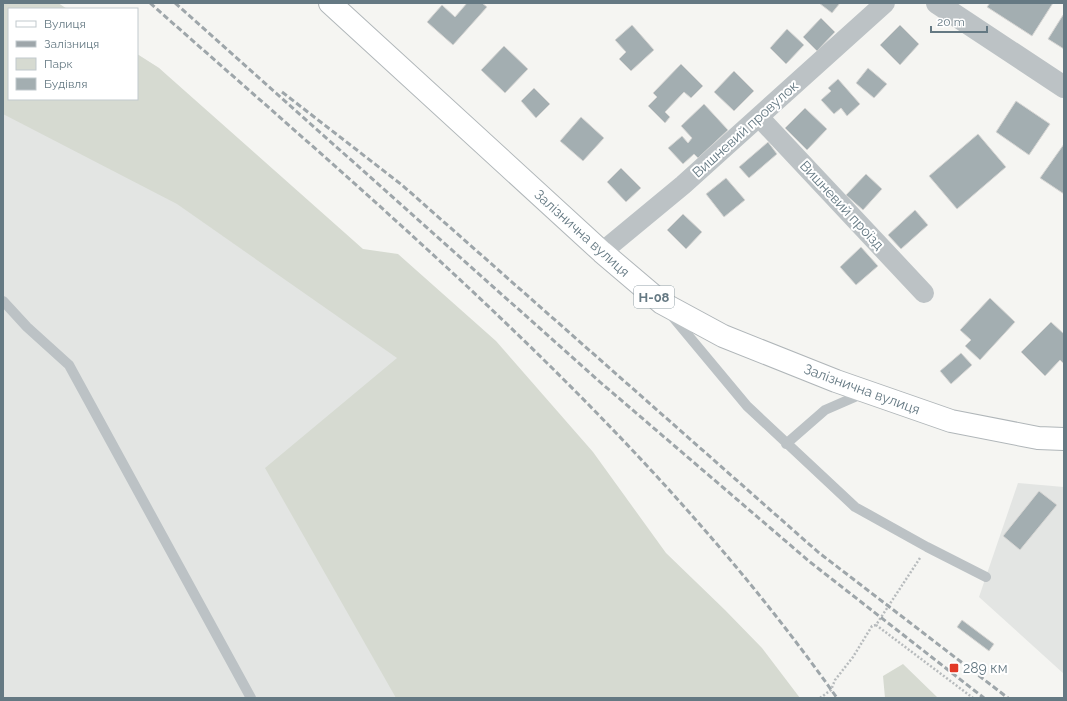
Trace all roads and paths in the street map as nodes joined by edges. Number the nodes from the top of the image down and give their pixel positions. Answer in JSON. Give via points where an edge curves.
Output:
{"nodes":[{"id":1,"x":330,"y":3,"type":"edge"},
{"id":2,"x":885,"y":3,"type":"edge"},
{"id":3,"x":937,"y":3,"type":"edge"},
{"id":4,"x":1064,"y":87,"type":"edge"},
{"id":5,"x":759,"y":117,"type":"junction"},
{"id":6,"x":602,"y":252,"type":"junction"},
{"id":7,"x":924,"y":293,"type":"dead end"},
{"id":8,"x":3,"y":301,"type":"edge"},
{"id":9,"x":662,"y":304,"type":"junction"},
{"id":10,"x":866,"y":392,"type":"junction"},
{"id":11,"x":1064,"y":439,"type":"edge"},
{"id":12,"x":786,"y":444,"type":"junction"},
{"id":13,"x":927,"y":547,"type":"junction"},
{"id":14,"x":986,"y":577,"type":"dead end"},
{"id":15,"x":876,"y":625,"type":"junction"},
{"id":16,"x":251,"y":698,"type":"edge"},
{"id":17,"x":820,"y":698,"type":"edge"},
{"id":18,"x":973,"y":698,"type":"edge"}],
"edges":[{"from":1,"to":6,"type":"main road","name":"Залізнична вулиця","number":"Н-08"},
{"from":2,"to":5,"type":"street","name":"Вишневий провулок"},
{"from":3,"to":4,"type":"street"},
{"from":5,"to":6,"type":"street","name":"Вишневий провулок"},
{"from":5,"to":7,"type":"street","name":"Вишневий проїзд"},
{"from":6,"to":9,"type":"main road","name":"Залізнична вулиця","number":"Н-08"},
{"from":8,"to":16,"type":"lane","via":[[69,365]]},
{"from":9,"to":10,"type":"main road","name":"Залізнична вулиця","number":"Н-08","via":[[723,336]]},
{"from":9,"to":12,"type":"lane","via":[[747,406]]},
{"from":10,"to":11,"type":"main road","name":"Залізнична вулиця","number":"Н-08","via":[[951,421],[1038,438]]},
{"from":10,"to":12,"type":"lane","via":[[825,410]]},
{"from":12,"to":13,"type":"lane","via":[[856,507]]},
{"from":13,"to":14,"type":"lane"},
{"from":13,"to":15,"type":"path"},
{"from":15,"to":17,"type":"path","via":[[872,626],[835,680],[831,690]]},
{"from":15,"to":18,"type":"path"}]}
